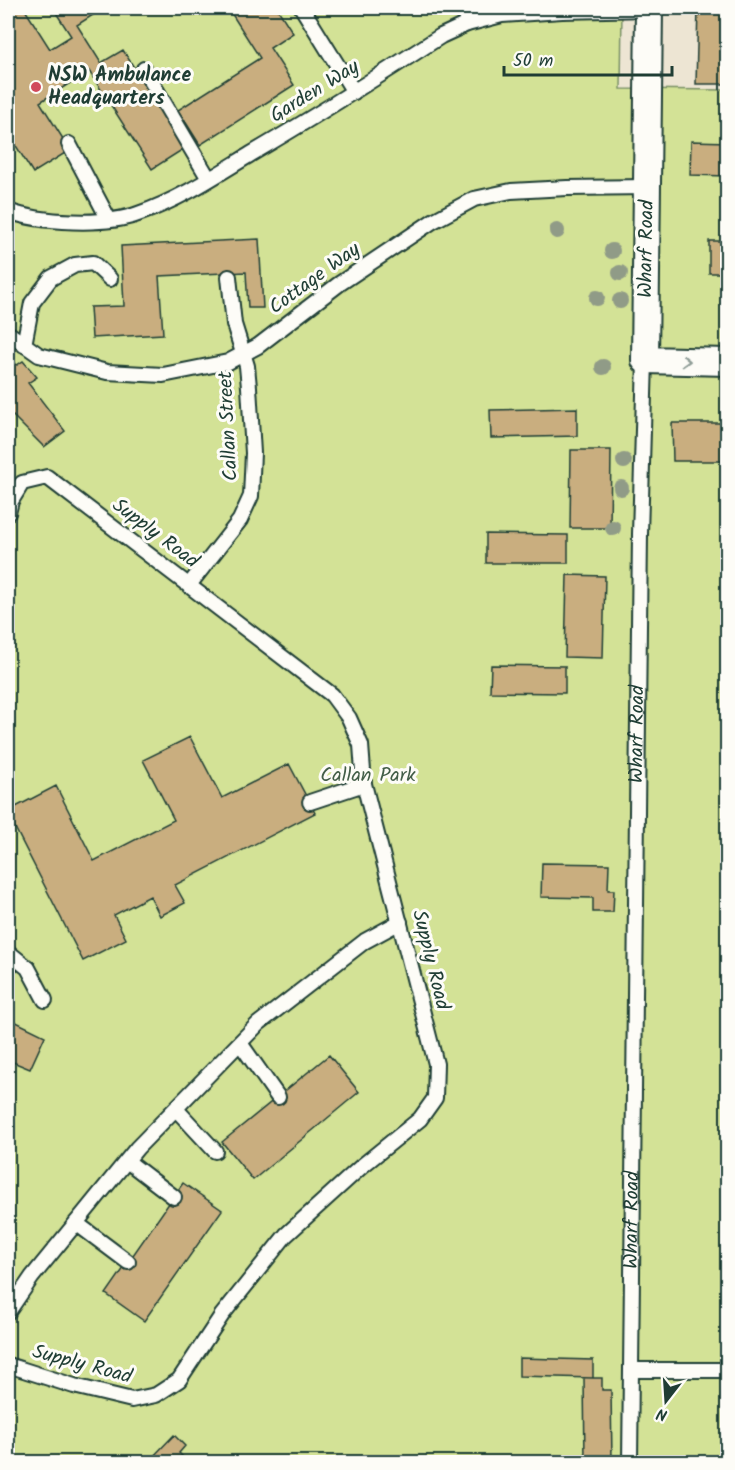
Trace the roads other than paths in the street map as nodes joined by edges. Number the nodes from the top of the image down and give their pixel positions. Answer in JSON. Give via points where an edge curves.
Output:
{"nodes":[{"id":1,"x":302,"y":8,"type":"edge"},
{"id":2,"x":467,"y":8,"type":"edge"},
{"id":3,"x":649,"y":8,"type":"edge"},
{"id":4,"x":467,"y":24,"type":"junction"},
{"id":5,"x":144,"y":69,"type":"dead end"},
{"id":6,"x":354,"y":92,"type":"junction"},
{"id":7,"x":69,"y":144,"type":"dead end"},
{"id":8,"x":209,"y":179,"type":"junction"},
{"id":9,"x":648,"y":187,"type":"junction"},
{"id":10,"x":8,"y":211,"type":"edge"},
{"id":11,"x":109,"y":220,"type":"junction"},
{"id":12,"x":229,"y":277,"type":"dead end"},
{"id":13,"x":110,"y":279,"type":"dead end"},
{"id":14,"x":8,"y":333,"type":"edge"},
{"id":15,"x":24,"y":345,"type":"junction"},
{"id":16,"x":243,"y":353,"type":"junction"},
{"id":17,"x":645,"y":360,"type":"junction"},
{"id":18,"x":728,"y":362,"type":"edge"},
{"id":19,"x":8,"y":513,"type":"edge"},
{"id":20,"x":189,"y":585,"type":"junction"},
{"id":21,"x":364,"y":784,"type":"junction"},
{"id":22,"x":310,"y":802,"type":"dead end"},
{"id":23,"x":400,"y":922,"type":"junction"},
{"id":24,"x":8,"y":952,"type":"edge"},
{"id":25,"x":45,"y":1000,"type":"dead end"},
{"id":26,"x":240,"y":1043,"type":"junction"},
{"id":27,"x":278,"y":1097,"type":"dead end"},
{"id":28,"x":176,"y":1109,"type":"junction"},
{"id":29,"x":215,"y":1151,"type":"dead end"},
{"id":30,"x":127,"y":1161,"type":"junction"},
{"id":31,"x":174,"y":1197,"type":"dead end"},
{"id":32,"x":76,"y":1223,"type":"junction"},
{"id":33,"x":128,"y":1262,"type":"dead end"},
{"id":34,"x":8,"y":1312,"type":"edge"},
{"id":35,"x":8,"y":1365,"type":"edge"},
{"id":36,"x":631,"y":1370,"type":"junction"},
{"id":37,"x":728,"y":1370,"type":"edge"},
{"id":38,"x":630,"y":1462,"type":"edge"}],
"edges":[{"from":1,"to":6,"type":"lane"},
{"from":2,"to":4,"type":"lane"},
{"from":3,"to":4,"type":"lane","name":"Garden Way","via":[[501,15]]},
{"from":3,"to":9,"type":"street","name":"Wharf Road"},
{"from":4,"to":6,"type":"lane","name":"Garden Way","via":[[441,36]]},
{"from":5,"to":8,"type":"lane"},
{"from":6,"to":8,"type":"lane","name":"Garden Way"},
{"from":7,"to":11,"type":"lane"},
{"from":8,"to":11,"type":"lane","name":"Garden Way","via":[[137,214]]},
{"from":9,"to":16,"type":"lane","name":"Cottage Way","via":[[511,191],[474,199],[433,221]]},
{"from":9,"to":17,"type":"street","name":"Wharf Road"},
{"from":10,"to":11,"type":"lane","name":"Garden Way","via":[[51,220]]},
{"from":12,"to":16,"type":"lane","name":"Callan Street","via":[[234,324]]},
{"from":13,"to":15,"type":"lane","via":[[93,263],[75,265],[51,278],[32,303]]},
{"from":14,"to":15,"type":"lane","name":"Cottage Way"},
{"from":15,"to":16,"type":"lane","name":"Cottage Way","via":[[39,355],[107,372],[152,375],[228,362]]},
{"from":16,"to":20,"type":"lane","name":"Callan Street","via":[[253,453],[251,496],[240,520]]},
{"from":17,"to":18,"type":"street","one_way":true},
{"from":17,"to":36,"type":"lane","name":"Wharf Road"},
{"from":19,"to":20,"type":"lane","name":"Supply Road","via":[[22,483],[47,477]]},
{"from":20,"to":21,"type":"lane","name":"Supply Road","via":[[332,695],[349,718],[361,745]]},
{"from":21,"to":22,"type":"lane"},
{"from":21,"to":23,"type":"lane","name":"Supply Road"},
{"from":23,"to":26,"type":"lane","via":[[365,941],[258,1024]]},
{"from":23,"to":35,"type":"lane","name":"Supply Road","via":[[436,1064],[435,1098],[420,1119],[286,1235],[222,1315],[179,1380],[156,1395],[132,1400]]},
{"from":24,"to":25,"type":"lane","via":[[28,968]]},
{"from":26,"to":27,"type":"lane"},
{"from":26,"to":28,"type":"lane"},
{"from":28,"to":29,"type":"lane"},
{"from":28,"to":30,"type":"lane"},
{"from":30,"to":31,"type":"lane"},
{"from":30,"to":32,"type":"lane"},
{"from":32,"to":33,"type":"lane"},
{"from":32,"to":34,"type":"lane"},
{"from":36,"to":37,"type":"lane"},
{"from":36,"to":38,"type":"lane","name":"Wharf Road"}]}
